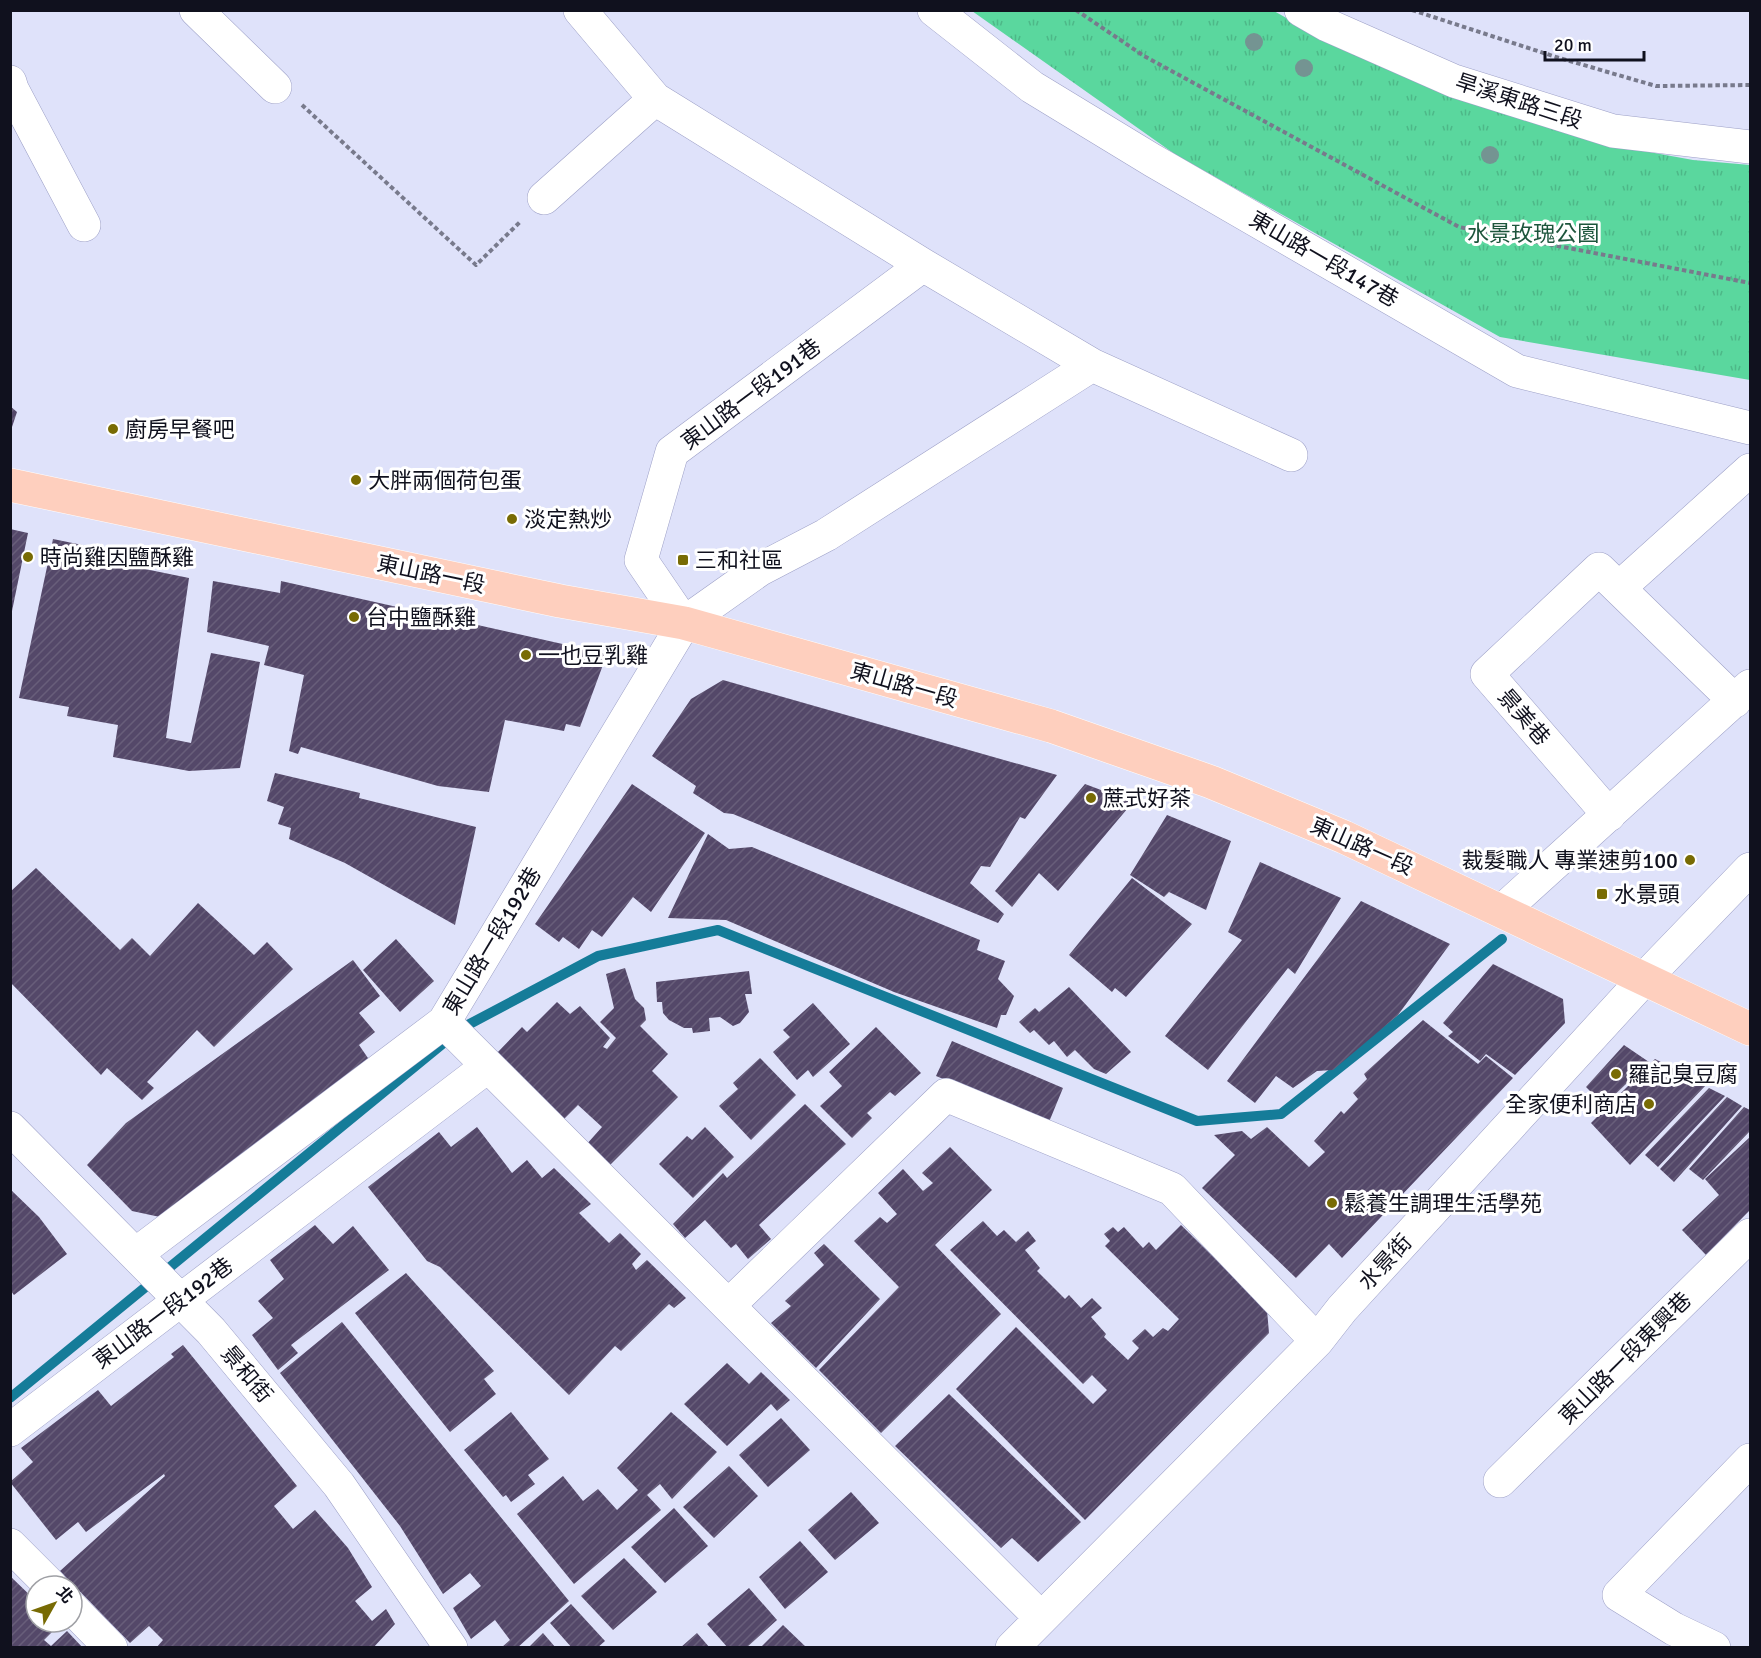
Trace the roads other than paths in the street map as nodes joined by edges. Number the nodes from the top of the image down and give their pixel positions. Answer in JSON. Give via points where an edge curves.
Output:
{"nodes":[{"id":1,"x":196,"y":10,"type":"edge"},
{"id":2,"x":580,"y":10,"type":"edge"},
{"id":3,"x":934,"y":10,"type":"edge"},
{"id":4,"x":1301,"y":10,"type":"edge"},
{"id":5,"x":10,"y":82,"type":"edge"},
{"id":6,"x":286,"y":94,"type":"road end"},
{"id":7,"x":655,"y":99,"type":"junction"},
{"id":8,"x":1750,"y":147,"type":"edge"},
{"id":9,"x":544,"y":198,"type":"road end"},
{"id":10,"x":84,"y":225,"type":"dead end"},
{"id":11,"x":923,"y":265,"type":"junction"},
{"id":12,"x":1092,"y":365,"type":"junction"},
{"id":13,"x":1750,"y":428,"type":"edge"},
{"id":14,"x":1291,"y":455,"type":"dead end"},
{"id":15,"x":1750,"y":470,"type":"edge"},
{"id":16,"x":10,"y":485,"type":"edge"},
{"id":17,"x":1619,"y":588,"type":"junction"},
{"id":18,"x":684,"y":623,"type":"junction"},
{"id":19,"x":1743,"y":693,"type":"edge"},
{"id":20,"x":1609,"y":815,"type":"junction"},
{"id":21,"x":1750,"y":868,"type":"edge"},
{"id":22,"x":1503,"y":910,"type":"junction"},
{"id":23,"x":1645,"y":978,"type":"junction"},
{"id":24,"x":444,"y":1022,"type":"junction"},
{"id":25,"x":1750,"y":1029,"type":"edge"},
{"id":26,"x":488,"y":1066,"type":"junction"},
{"id":27,"x":10,"y":1128,"type":"edge"},
{"id":28,"x":1750,"y":1235,"type":"edge"},
{"id":29,"x":136,"y":1254,"type":"junction"},
{"id":30,"x":181,"y":1300,"type":"junction"},
{"id":31,"x":729,"y":1305,"type":"junction"},
{"id":32,"x":1317,"y":1341,"type":"junction"},
{"id":33,"x":10,"y":1430,"type":"edge"},
{"id":34,"x":1750,"y":1460,"type":"edge"},
{"id":35,"x":1500,"y":1481,"type":"dead end"},
{"id":36,"x":10,"y":1545,"type":"edge"},
{"id":37,"x":39,"y":1574,"type":"edge"},
{"id":38,"x":1041,"y":1618,"type":"junction"},
{"id":39,"x":84,"y":1620,"type":"edge"},
{"id":40,"x":111,"y":1647,"type":"edge"},
{"id":41,"x":451,"y":1647,"type":"edge"},
{"id":42,"x":1012,"y":1647,"type":"edge"},
{"id":43,"x":1714,"y":1647,"type":"edge"}],
"edges":[{"from":1,"to":6,"type":"street"},
{"from":2,"to":7,"type":"street"},
{"from":3,"to":13,"type":"street","name":"東山路一段147巷","via":[[1032,87],[1517,371]]},
{"from":4,"to":8,"type":"street","name":"旱溪東路三段","via":[[1454,81],[1613,131]]},
{"from":5,"to":10,"type":"street"},
{"from":7,"to":9,"type":"street"},
{"from":7,"to":11,"type":"street"},
{"from":11,"to":12,"type":"street"},
{"from":11,"to":18,"type":"street","name":"東山路一段191巷","via":[[672,452],[641,560]]},
{"from":12,"to":14,"type":"street"},
{"from":12,"to":18,"type":"street","via":[[826,535],[759,570]]},
{"from":15,"to":17,"type":"street"},
{"from":16,"to":18,"type":"main road","name":"東山路一段"},
{"from":17,"to":19,"type":"street","name":"景美巷"},
{"from":17,"to":20,"type":"street","name":"景美巷","via":[[1599,569],[1487,674]]},
{"from":18,"to":22,"type":"main road","name":"東山路一段","via":[[1052,726],[1222,786]]},
{"from":18,"to":24,"type":"street","name":"東山路一段192巷"},
{"from":19,"to":20,"type":"street","name":"景美巷"},
{"from":20,"to":22,"type":"street","name":"景美巷"},
{"from":21,"to":23,"type":"street","name":"水景街"},
{"from":22,"to":23,"type":"main road","name":"東山路一段"},
{"from":23,"to":25,"type":"main road","name":"東山路一段"},
{"from":23,"to":32,"type":"street","name":"水景街"},
{"from":24,"to":26,"type":"street"},
{"from":24,"to":29,"type":"street","name":"東山路一段192巷"},
{"from":26,"to":30,"type":"street","name":"東山路一段192巷"},
{"from":26,"to":31,"type":"street"},
{"from":27,"to":29,"type":"street","name":"景和街"},
{"from":28,"to":35,"type":"street","name":"東山路一段東興巷"},
{"from":29,"to":30,"type":"street","name":"景和街"},
{"from":30,"to":33,"type":"street","name":"東山路一段192巷"},
{"from":30,"to":41,"type":"street","name":"景和街","via":[[339,1485]]},
{"from":31,"to":32,"type":"street","via":[[946,1095],[1172,1189]]},
{"from":31,"to":38,"type":"street"},
{"from":32,"to":38,"type":"street","name":"水景街"},
{"from":34,"to":43,"type":"street","via":[[1619,1595],[1674,1629]]},
{"from":36,"to":37,"type":"street"},
{"from":38,"to":42,"type":"street","name":"水景街"},
{"from":39,"to":40,"type":"street"}]}
